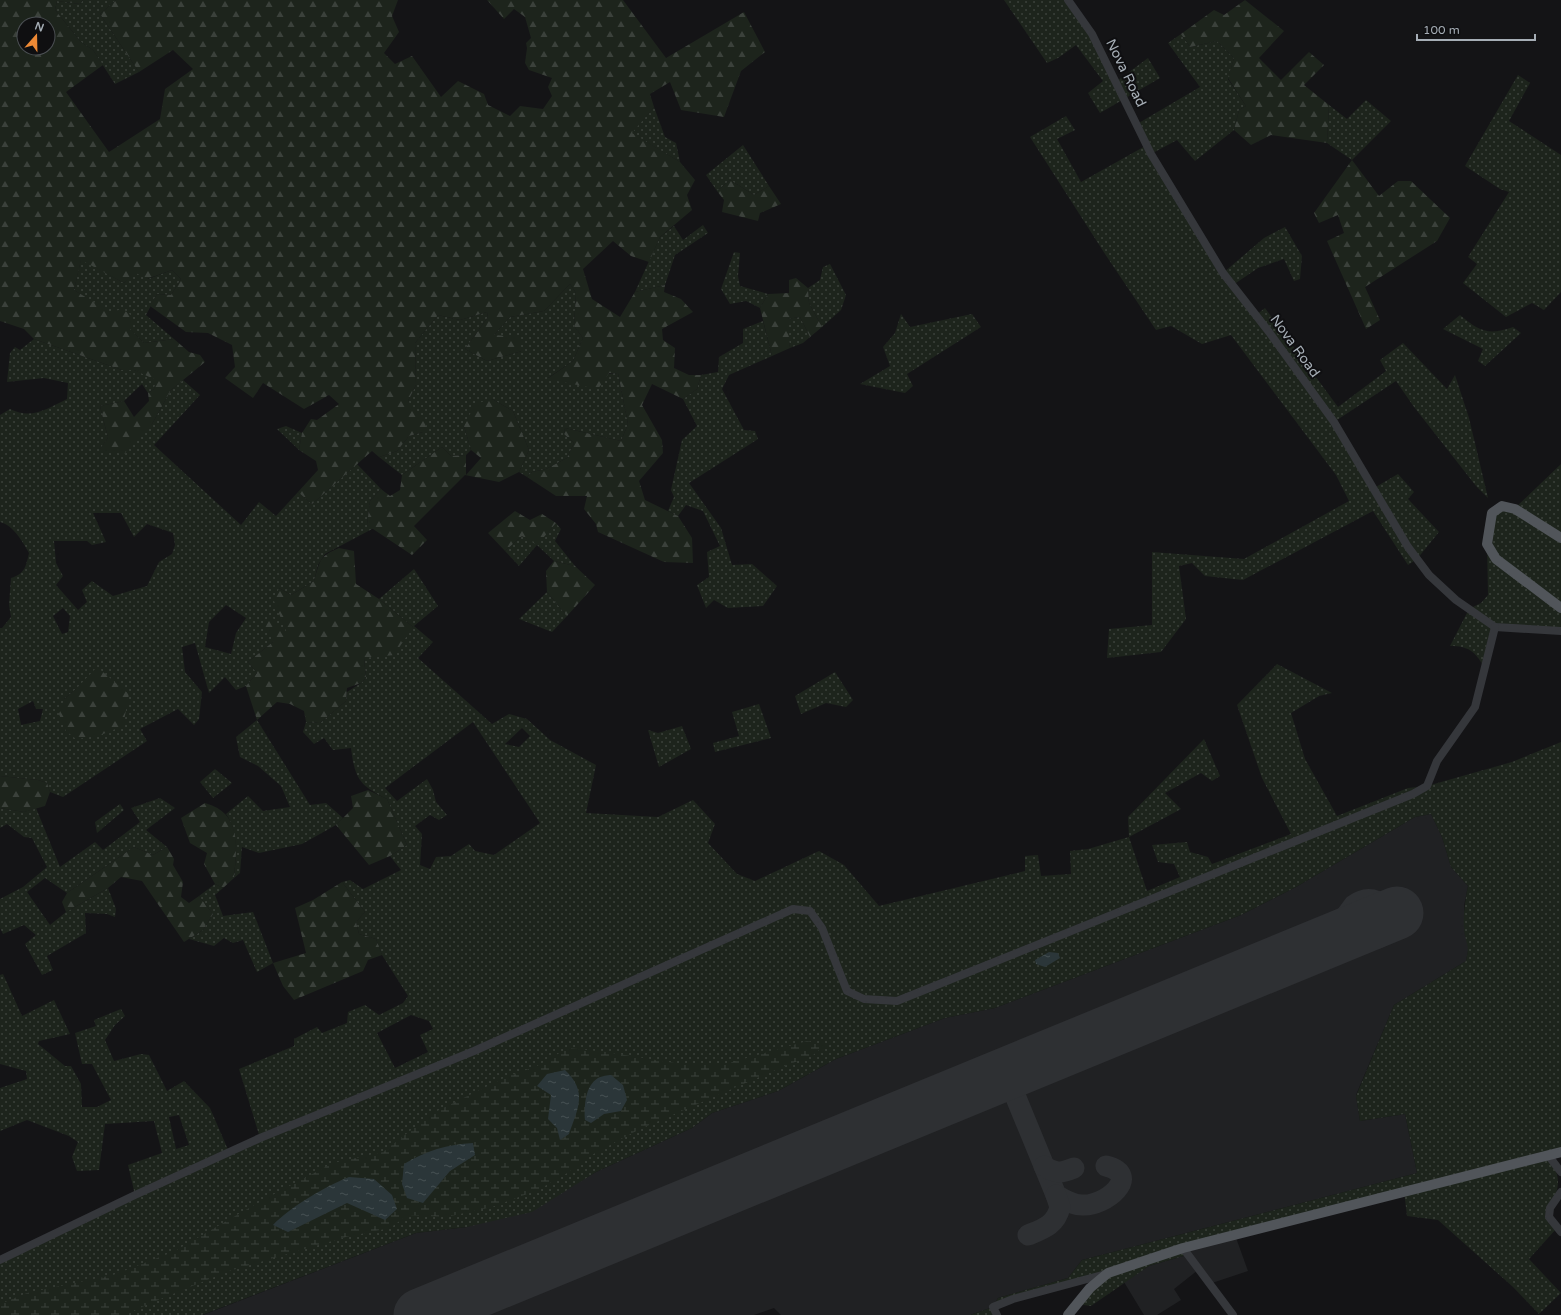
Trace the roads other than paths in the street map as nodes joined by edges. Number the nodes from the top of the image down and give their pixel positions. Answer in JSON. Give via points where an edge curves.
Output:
{"nodes":[{"id":1,"x":1068,"y":0,"type":"edge"},
{"id":2,"x":1561,"y":538,"type":"edge"},
{"id":3,"x":1561,"y":608,"type":"edge"},
{"id":4,"x":1495,"y":627,"type":"junction"},
{"id":5,"x":1561,"y":631,"type":"edge"},
{"id":6,"x":1561,"y":1152,"type":"edge"},
{"id":7,"x":1548,"y":1155,"type":"junction"},
{"id":8,"x":1561,"y":1172,"type":"edge"},
{"id":9,"x":1561,"y":1192,"type":"edge"},
{"id":10,"x":1561,"y":1232,"type":"edge"},
{"id":11,"x":1183,"y":1248,"type":"junction"},
{"id":12,"x":0,"y":1260,"type":"edge"},
{"id":13,"x":1108,"y":1273,"type":"junction"},
{"id":14,"x":997,"y":1315,"type":"edge"},
{"id":15,"x":1068,"y":1315,"type":"edge"},
{"id":16,"x":1233,"y":1315,"type":"edge"}],
"edges":[{"from":1,"to":4,"type":"street","name":"Nova Road","via":[[1092,34],[1151,154],[1223,273],[1334,422],[1408,547],[1429,575],[1456,600]]},
{"from":2,"to":3,"type":"main road","via":[[1515,508],[1502,506],[1492,513],[1487,544],[1496,559]]},
{"from":4,"to":5,"type":"street"},
{"from":4,"to":12,"type":"street","via":[[1476,707],[1438,761],[1428,786],[1413,794],[897,1001],[864,999],[847,991],[822,928],[810,911],[793,909],[474,1051],[260,1138]]},
{"from":6,"to":7,"type":"main road"},
{"from":7,"to":8,"type":"street"},
{"from":7,"to":11,"type":"main road"},
{"from":9,"to":10,"type":"street","via":[[1550,1208],[1549,1217]]},
{"from":11,"to":13,"type":"main road"},
{"from":11,"to":16,"type":"street"},
{"from":13,"to":14,"type":"street","via":[[1013,1299],[993,1307]]},
{"from":13,"to":15,"type":"main road","via":[[1090,1288]]}]}
